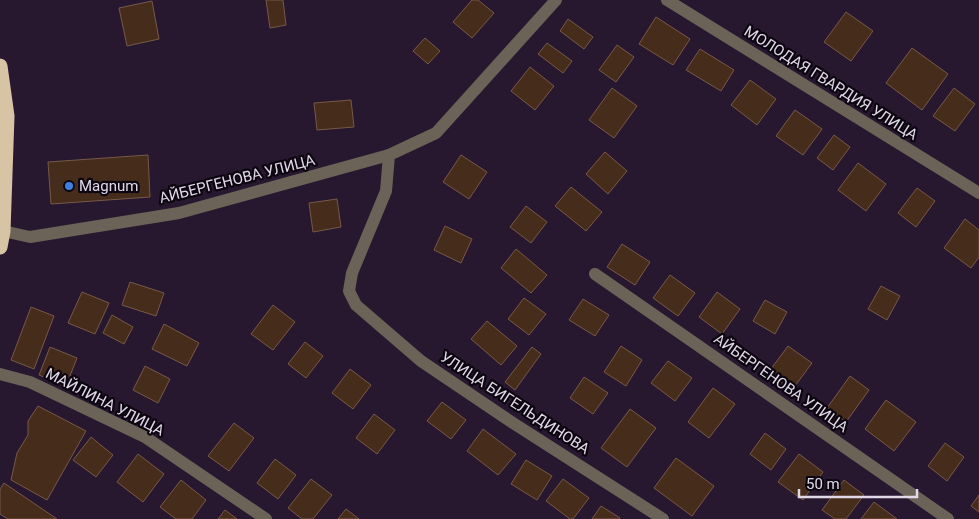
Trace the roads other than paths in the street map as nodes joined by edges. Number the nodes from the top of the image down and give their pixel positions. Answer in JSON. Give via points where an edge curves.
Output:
{"nodes":[{"id":1,"x":556,"y":0,"type":"edge"},
{"id":2,"x":667,"y":0,"type":"edge"},
{"id":3,"x":0,"y":66,"type":"edge"},
{"id":4,"x":389,"y":155,"type":"junction"},
{"id":5,"x":979,"y":193,"type":"edge"},
{"id":6,"x":3,"y":231,"type":"junction"},
{"id":7,"x":0,"y":247,"type":"edge"},
{"id":8,"x":596,"y":274,"type":"dead end"},
{"id":9,"x":0,"y":374,"type":"edge"},
{"id":10,"x":266,"y":519,"type":"edge"},
{"id":11,"x":663,"y":519,"type":"edge"},
{"id":12,"x":948,"y":519,"type":"edge"}],
"edges":[{"from":1,"to":4,"type":"street","name":"АЙБЕРГЕНОВА УЛИЦА","via":[[436,133]]},
{"from":2,"to":5,"type":"street","name":"МОЛОДАЯ ГВАРДИЯ УЛИЦА"},
{"from":3,"to":6,"type":"highway","via":[[7,116]]},
{"from":4,"to":6,"type":"street","name":"АЙБЕРГЕНОВА УЛИЦА","via":[[179,213],[30,237]]},
{"from":4,"to":11,"type":"street","name":"УЛИЦА БИГЕЛЬДИНОВА","via":[[386,191],[352,273],[349,291],[356,305],[421,361]]},
{"from":6,"to":7,"type":"highway"},
{"from":8,"to":12,"type":"street","name":"АЙБЕРГЕНОВА УЛИЦА"},
{"from":9,"to":10,"type":"street","name":"МАЙЛИНА УЛИЦА","via":[[30,382],[145,437]]}]}
